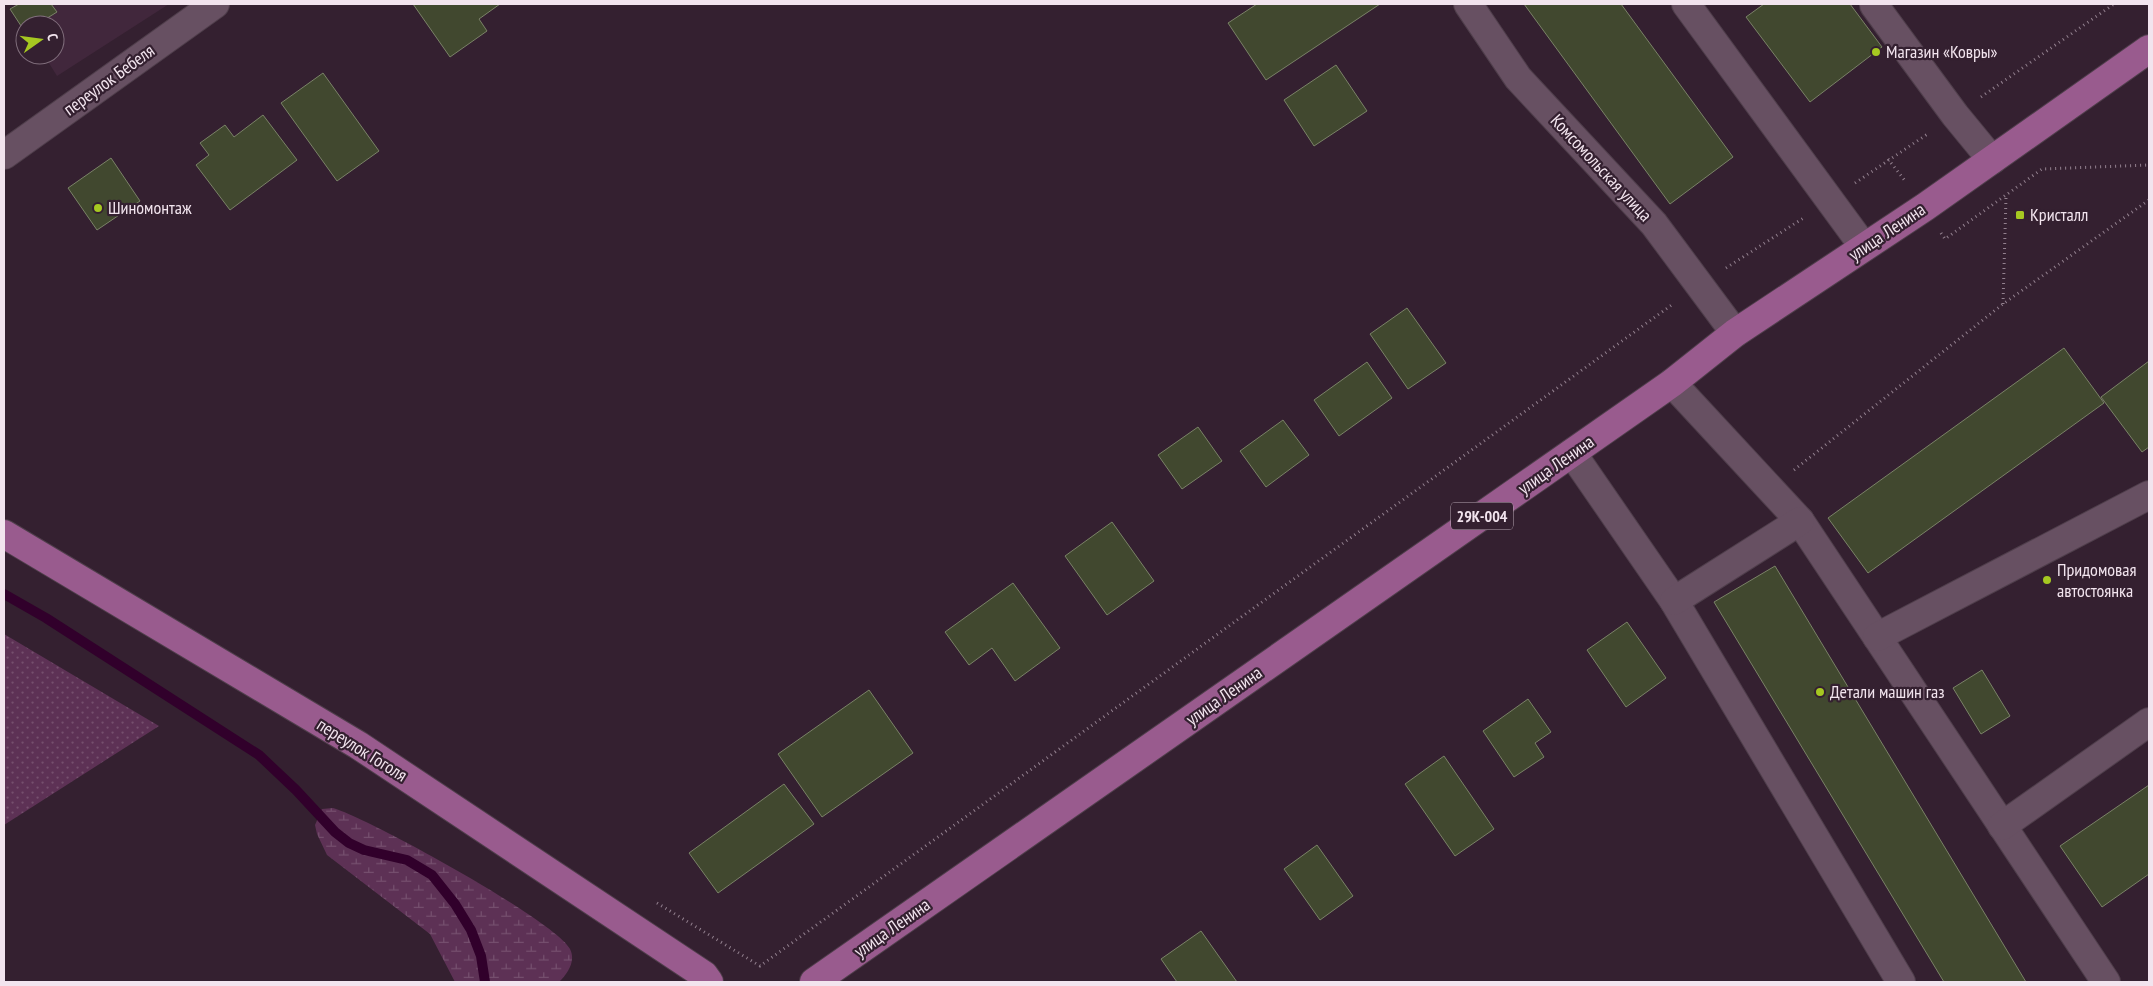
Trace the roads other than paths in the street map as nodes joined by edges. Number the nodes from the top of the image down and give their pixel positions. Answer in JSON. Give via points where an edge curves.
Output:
{"nodes":[{"id":1,"x":215,"y":4,"type":"edge"},
{"id":2,"x":1468,"y":4,"type":"edge"},
{"id":3,"x":1686,"y":4,"type":"edge"},
{"id":4,"x":1874,"y":4,"type":"edge"},
{"id":5,"x":2149,"y":50,"type":"edge"},
{"id":6,"x":4,"y":155,"type":"edge"},
{"id":7,"x":1992,"y":160,"type":"junction"},
{"id":8,"x":1864,"y":247,"type":"junction"},
{"id":9,"x":1735,"y":333,"type":"junction"},
{"id":10,"x":1672,"y":383,"type":"junction"},
{"id":11,"x":1572,"y":453,"type":"junction"},
{"id":12,"x":2149,"y":495,"type":"edge"},
{"id":13,"x":1800,"y":522,"type":"junction"},
{"id":14,"x":4,"y":534,"type":"edge"},
{"id":15,"x":1674,"y":601,"type":"junction"},
{"id":16,"x":1877,"y":637,"type":"junction"},
{"id":17,"x":2149,"y":722,"type":"edge"},
{"id":18,"x":2002,"y":826,"type":"junction"},
{"id":19,"x":710,"y":982,"type":"edge"},
{"id":20,"x":814,"y":982,"type":"edge"},
{"id":21,"x":1901,"y":982,"type":"edge"},
{"id":22,"x":2106,"y":982,"type":"edge"}],
"edges":[{"from":1,"to":6,"type":"street","name":"переулок Бебеля"},
{"from":2,"to":9,"type":"street","name":"Комсомольская улица","via":[[1518,78],[1654,224]]},
{"from":3,"to":8,"type":"street"},
{"from":4,"to":7,"type":"street"},
{"from":5,"to":7,"type":"main road","name":"улица Ленина","number":"29К-004"},
{"from":7,"to":8,"type":"main road","name":"улица Ленина","number":"29К-004"},
{"from":8,"to":9,"type":"main road","name":"улица Ленина","number":"29К-004"},
{"from":9,"to":10,"type":"main road","name":"улица Ленина","number":"29К-004"},
{"from":10,"to":11,"type":"main road","name":"улица Ленина","number":"29К-004"},
{"from":10,"to":13,"type":"street"},
{"from":11,"to":15,"type":"street"},
{"from":11,"to":20,"type":"main road","name":"улица Ленина","number":"29К-004"},
{"from":12,"to":16,"type":"street"},
{"from":13,"to":15,"type":"street"},
{"from":13,"to":16,"type":"street"},
{"from":14,"to":19,"type":"main road","name":"переулок Гоголя","via":[[358,745],[704,974]]},
{"from":15,"to":21,"type":"street"},
{"from":16,"to":18,"type":"street"},
{"from":17,"to":18,"type":"street"},
{"from":18,"to":22,"type":"street"}]}
